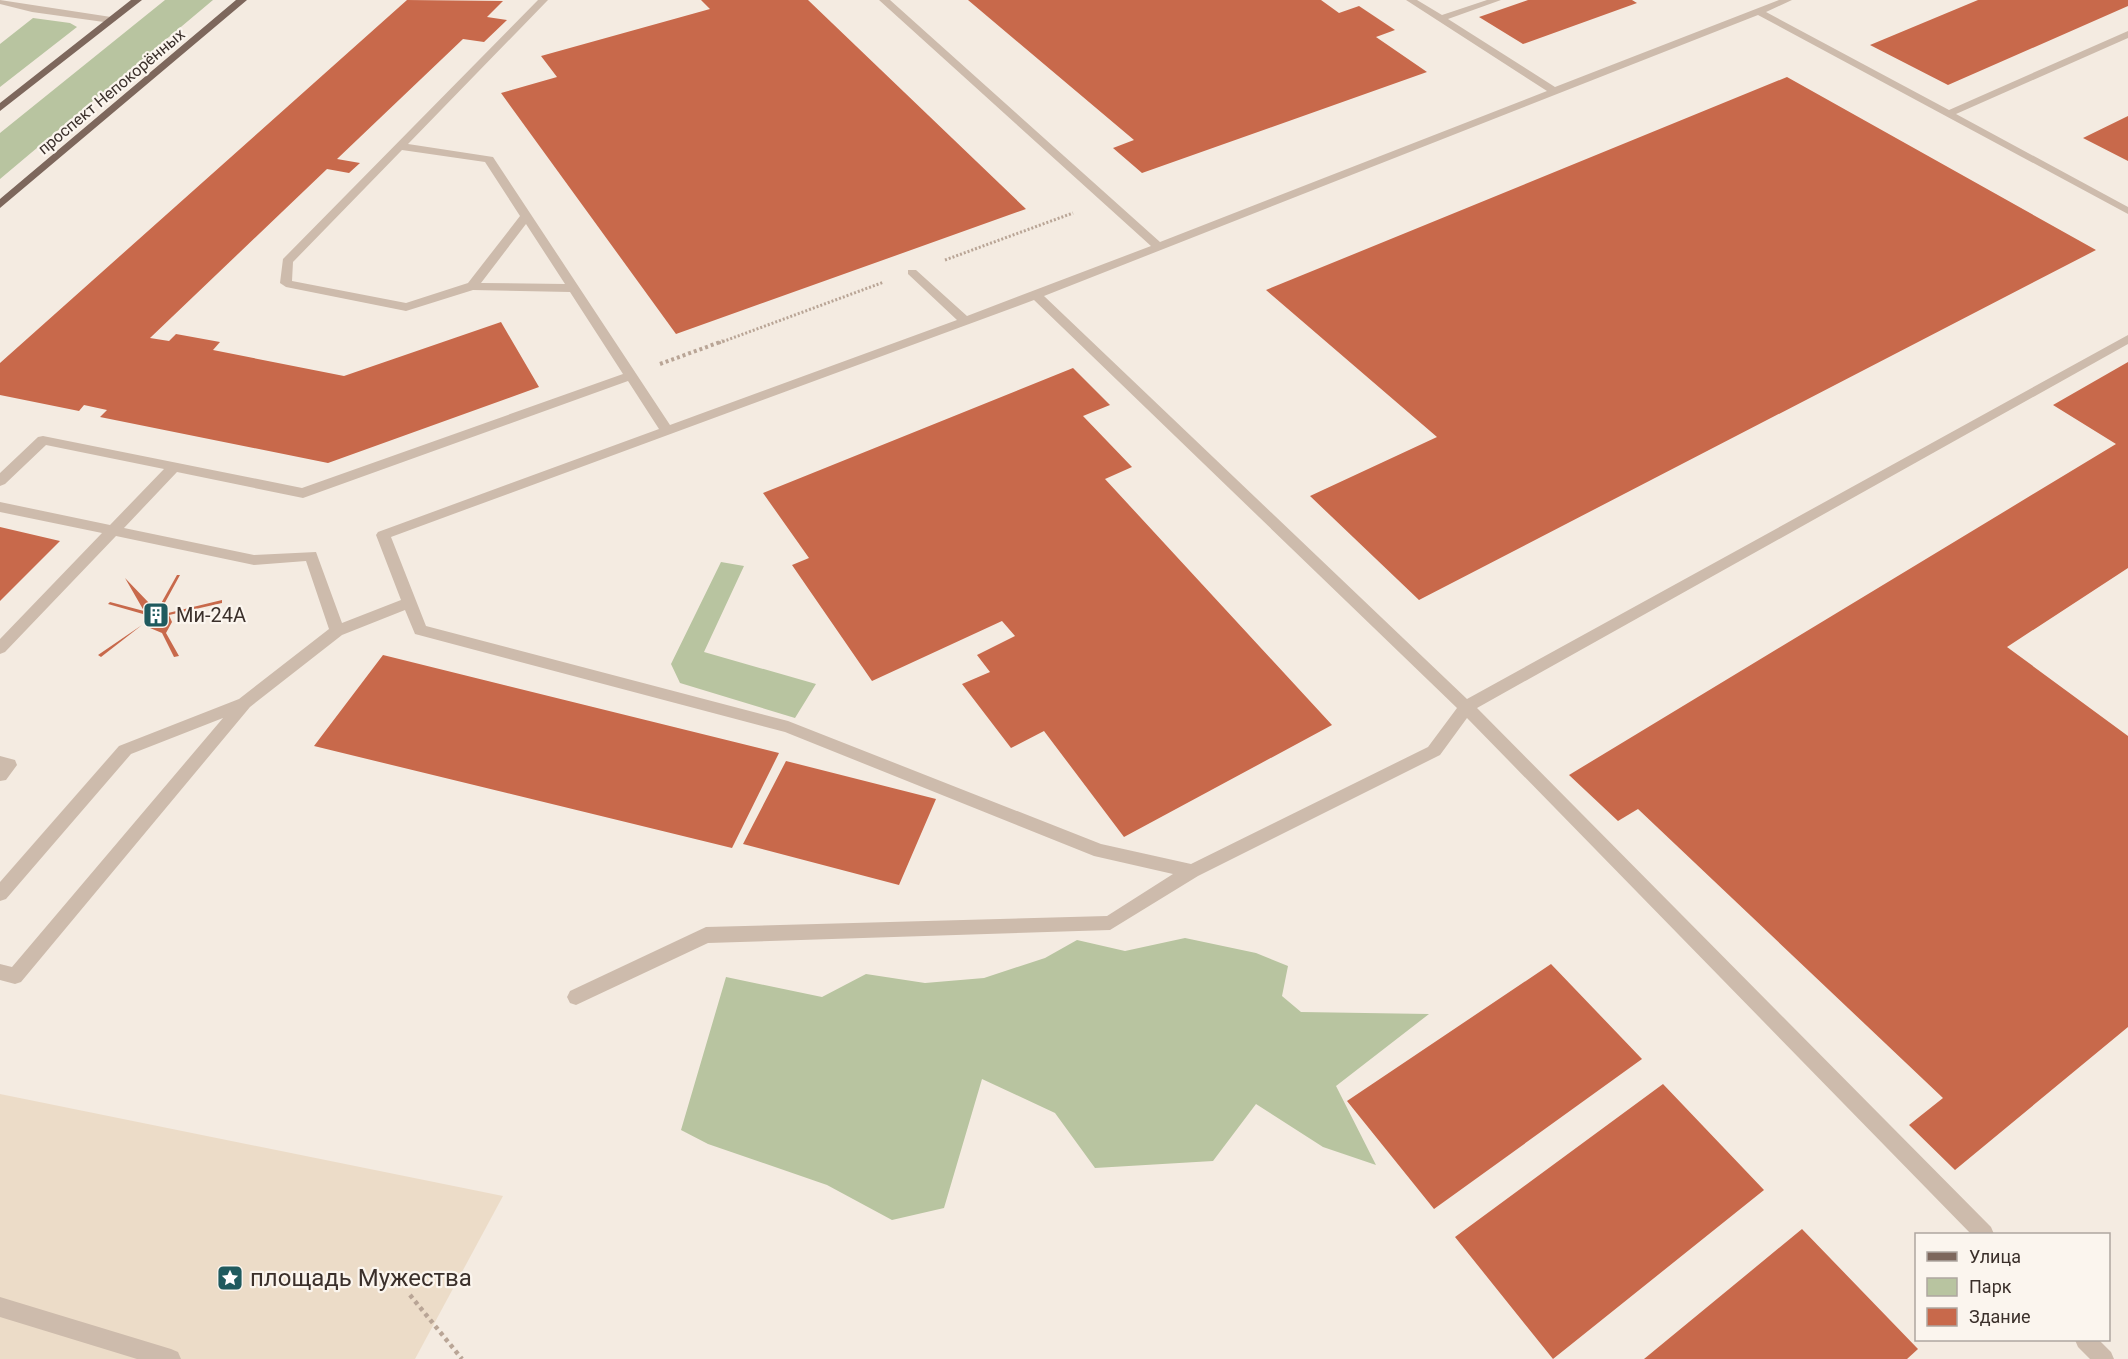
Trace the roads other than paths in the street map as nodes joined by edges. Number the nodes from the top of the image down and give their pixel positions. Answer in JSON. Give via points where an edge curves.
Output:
{"nodes":[{"id":1,"x":137,"y":0,"type":"edge"},
{"id":2,"x":242,"y":0,"type":"edge"},
{"id":3,"x":543,"y":0,"type":"edge"},
{"id":4,"x":884,"y":0,"type":"edge"},
{"id":5,"x":1411,"y":0,"type":"edge"},
{"id":6,"x":1496,"y":0,"type":"edge"},
{"id":7,"x":1787,"y":0,"type":"edge"},
{"id":8,"x":0,"y":1,"type":"edge"},
{"id":9,"x":1758,"y":11,"type":"junction"},
{"id":10,"x":1440,"y":19,"type":"junction"},
{"id":11,"x":111,"y":20,"type":"junction"},
{"id":12,"x":2128,"y":34,"type":"edge"},
{"id":13,"x":1554,"y":91,"type":"junction"},
{"id":14,"x":0,"y":108,"type":"edge"},
{"id":15,"x":1948,"y":114,"type":"junction"},
{"id":16,"x":400,"y":146,"type":"junction"},
{"id":17,"x":0,"y":205,"type":"edge"},
{"id":18,"x":2128,"y":211,"type":"edge"},
{"id":19,"x":526,"y":216,"type":"junction"},
{"id":20,"x":1156,"y":245,"type":"junction"},
{"id":21,"x":912,"y":272,"type":"road end"},
{"id":22,"x":472,"y":286,"type":"junction"},
{"id":23,"x":572,"y":288,"type":"junction"},
{"id":24,"x":1036,"y":295,"type":"junction"},
{"id":25,"x":965,"y":321,"type":"junction"},
{"id":26,"x":2128,"y":339,"type":"edge"},
{"id":27,"x":628,"y":376,"type":"junction"},
{"id":28,"x":668,"y":432,"type":"junction"},
{"id":29,"x":174,"y":467,"type":"junction"},
{"id":30,"x":0,"y":481,"type":"edge"},
{"id":31,"x":0,"y":507,"type":"edge"},
{"id":32,"x":114,"y":532,"type":"junction"},
{"id":33,"x":408,"y":603,"type":"junction"},
{"id":34,"x":337,"y":631,"type":"junction"},
{"id":35,"x":0,"y":648,"type":"edge"},
{"id":36,"x":245,"y":703,"type":"junction"},
{"id":37,"x":1466,"y":707,"type":"junction"},
{"id":38,"x":0,"y":762,"type":"edge"},
{"id":39,"x":0,"y":775,"type":"edge"},
{"id":40,"x":1192,"y":872,"type":"junction"},
{"id":41,"x":0,"y":894,"type":"edge"},
{"id":42,"x":0,"y":972,"type":"edge"},
{"id":43,"x":576,"y":997,"type":"dead end"},
{"id":44,"x":1983,"y":1233,"type":"edge"},
{"id":45,"x":0,"y":1307,"type":"edge"},
{"id":46,"x":2086,"y":1341,"type":"edge"},
{"id":47,"x":171,"y":1359,"type":"edge"},
{"id":48,"x":2104,"y":1359,"type":"edge"}],
"edges":[{"from":1,"to":11,"type":"main road"},
{"from":2,"to":17,"type":"main road","name":"проспект Непокорённых"},
{"from":3,"to":16,"type":"lane"},
{"from":4,"to":20,"type":"lane"},
{"from":5,"to":10,"type":"lane"},
{"from":6,"to":10,"type":"lane"},
{"from":7,"to":9,"type":"lane"},
{"from":8,"to":11,"type":"lane"},
{"from":9,"to":13,"type":"lane"},
{"from":9,"to":15,"type":"lane"},
{"from":10,"to":13,"type":"lane"},
{"from":11,"to":14,"type":"main road"},
{"from":12,"to":15,"type":"lane"},
{"from":13,"to":20,"type":"lane"},
{"from":15,"to":18,"type":"lane"},
{"from":16,"to":19,"type":"lane","via":[[489,159]]},
{"from":16,"to":22,"type":"lane","via":[[287,261],[286,283],[406,307]]},
{"from":19,"to":22,"type":"lane"},
{"from":19,"to":23,"type":"lane"},
{"from":20,"to":24,"type":"lane"},
{"from":21,"to":25,"type":"lane"},
{"from":22,"to":23,"type":"lane"},
{"from":23,"to":27,"type":"lane"},
{"from":24,"to":25,"type":"lane"},
{"from":24,"to":37,"type":"lane"},
{"from":25,"to":28,"type":"lane"},
{"from":26,"to":37,"type":"lane"},
{"from":27,"to":28,"type":"lane"},
{"from":27,"to":29,"type":"lane","via":[[303,494]]},
{"from":28,"to":33,"type":"lane","via":[[383,535]]},
{"from":29,"to":30,"type":"lane","via":[[44,440]]},
{"from":29,"to":32,"type":"lane"},
{"from":31,"to":32,"type":"lane"},
{"from":32,"to":34,"type":"lane","via":[[255,560],[311,556]]},
{"from":32,"to":35,"type":"lane"},
{"from":33,"to":34,"type":"lane"},
{"from":33,"to":40,"type":"lane","via":[[420,630],[788,727],[1100,851]]},
{"from":34,"to":36,"type":"lane"},
{"from":36,"to":41,"type":"lane","via":[[125,750]]},
{"from":36,"to":42,"type":"lane","via":[[15,976]]},
{"from":37,"to":40,"type":"lane","via":[[1434,751]]},
{"from":37,"to":44,"type":"lane"},
{"from":38,"to":39,"type":"lane","via":[[9,765]]},
{"from":40,"to":43,"type":"lane","via":[[1110,923],[706,935]]},
{"from":45,"to":47,"type":"lane"},
{"from":46,"to":48,"type":"lane"}]}
